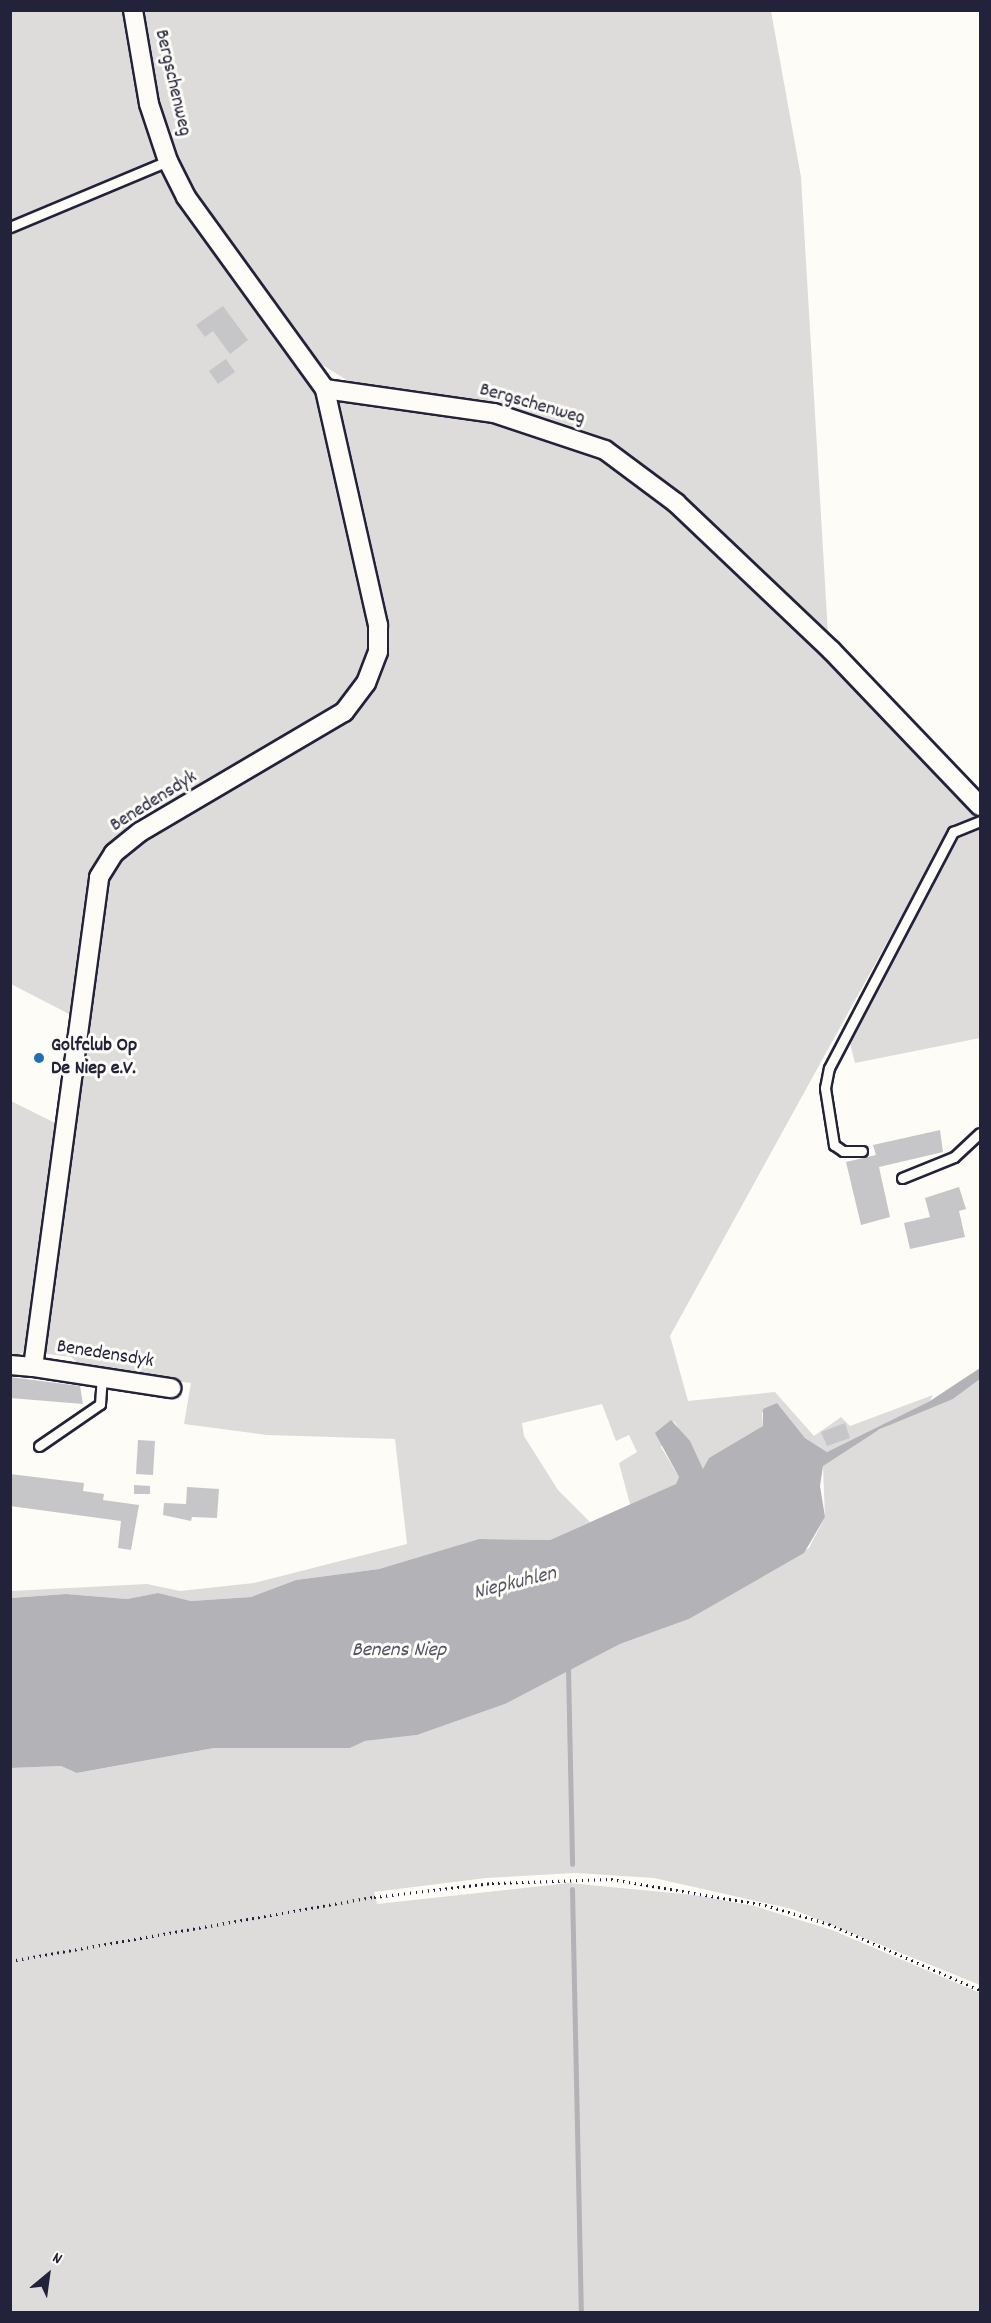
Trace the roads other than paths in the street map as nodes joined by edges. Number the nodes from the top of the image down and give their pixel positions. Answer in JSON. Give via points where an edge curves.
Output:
{"nodes":[{"id":1,"x":133,"y":10,"type":"edge"},
{"id":2,"x":168,"y":161,"type":"junction"},
{"id":3,"x":10,"y":227,"type":"edge"},
{"id":4,"x":325,"y":389,"type":"junction"},
{"id":5,"x":981,"y":806,"type":"edge"},
{"id":6,"x":981,"y":820,"type":"edge"},
{"id":7,"x":981,"y":1133,"type":"edge"},
{"id":8,"x":862,"y":1151,"type":"dead end"},
{"id":9,"x":902,"y":1178,"type":"dead end"},
{"id":10,"x":10,"y":1365,"type":"edge"},
{"id":11,"x":33,"y":1367,"type":"junction"},
{"id":12,"x":102,"y":1377,"type":"junction"},
{"id":13,"x":171,"y":1388,"type":"dead end"},
{"id":14,"x":39,"y":1446,"type":"dead end"}],
"edges":[{"from":1,"to":2,"type":"street","name":"Bergschenweg","via":[[149,104]]},
{"from":2,"to":3,"type":"lane"},
{"from":2,"to":4,"type":"street","name":"Bergschenweg","via":[[193,207]]},
{"from":4,"to":5,"type":"street","name":"Bergschenweg","via":[[494,413],[605,450],[676,503],[814,633]]},
{"from":4,"to":11,"type":"street","name":"Benedensdyk","via":[[378,625],[378,652],[366,683],[344,712],[140,832],[114,853],[99,877]]},
{"from":6,"to":8,"type":"lane","via":[[953,832],[829,1068],[825,1088],[834,1145]]},
{"from":7,"to":9,"type":"lane","via":[[954,1157]]},
{"from":10,"to":11,"type":"street","name":"Benedensdyk"},
{"from":11,"to":12,"type":"street","name":"Benedensdyk"},
{"from":12,"to":13,"type":"street","name":"Benedensdyk"},
{"from":12,"to":14,"type":"lane","via":[[100,1404]]}]}
